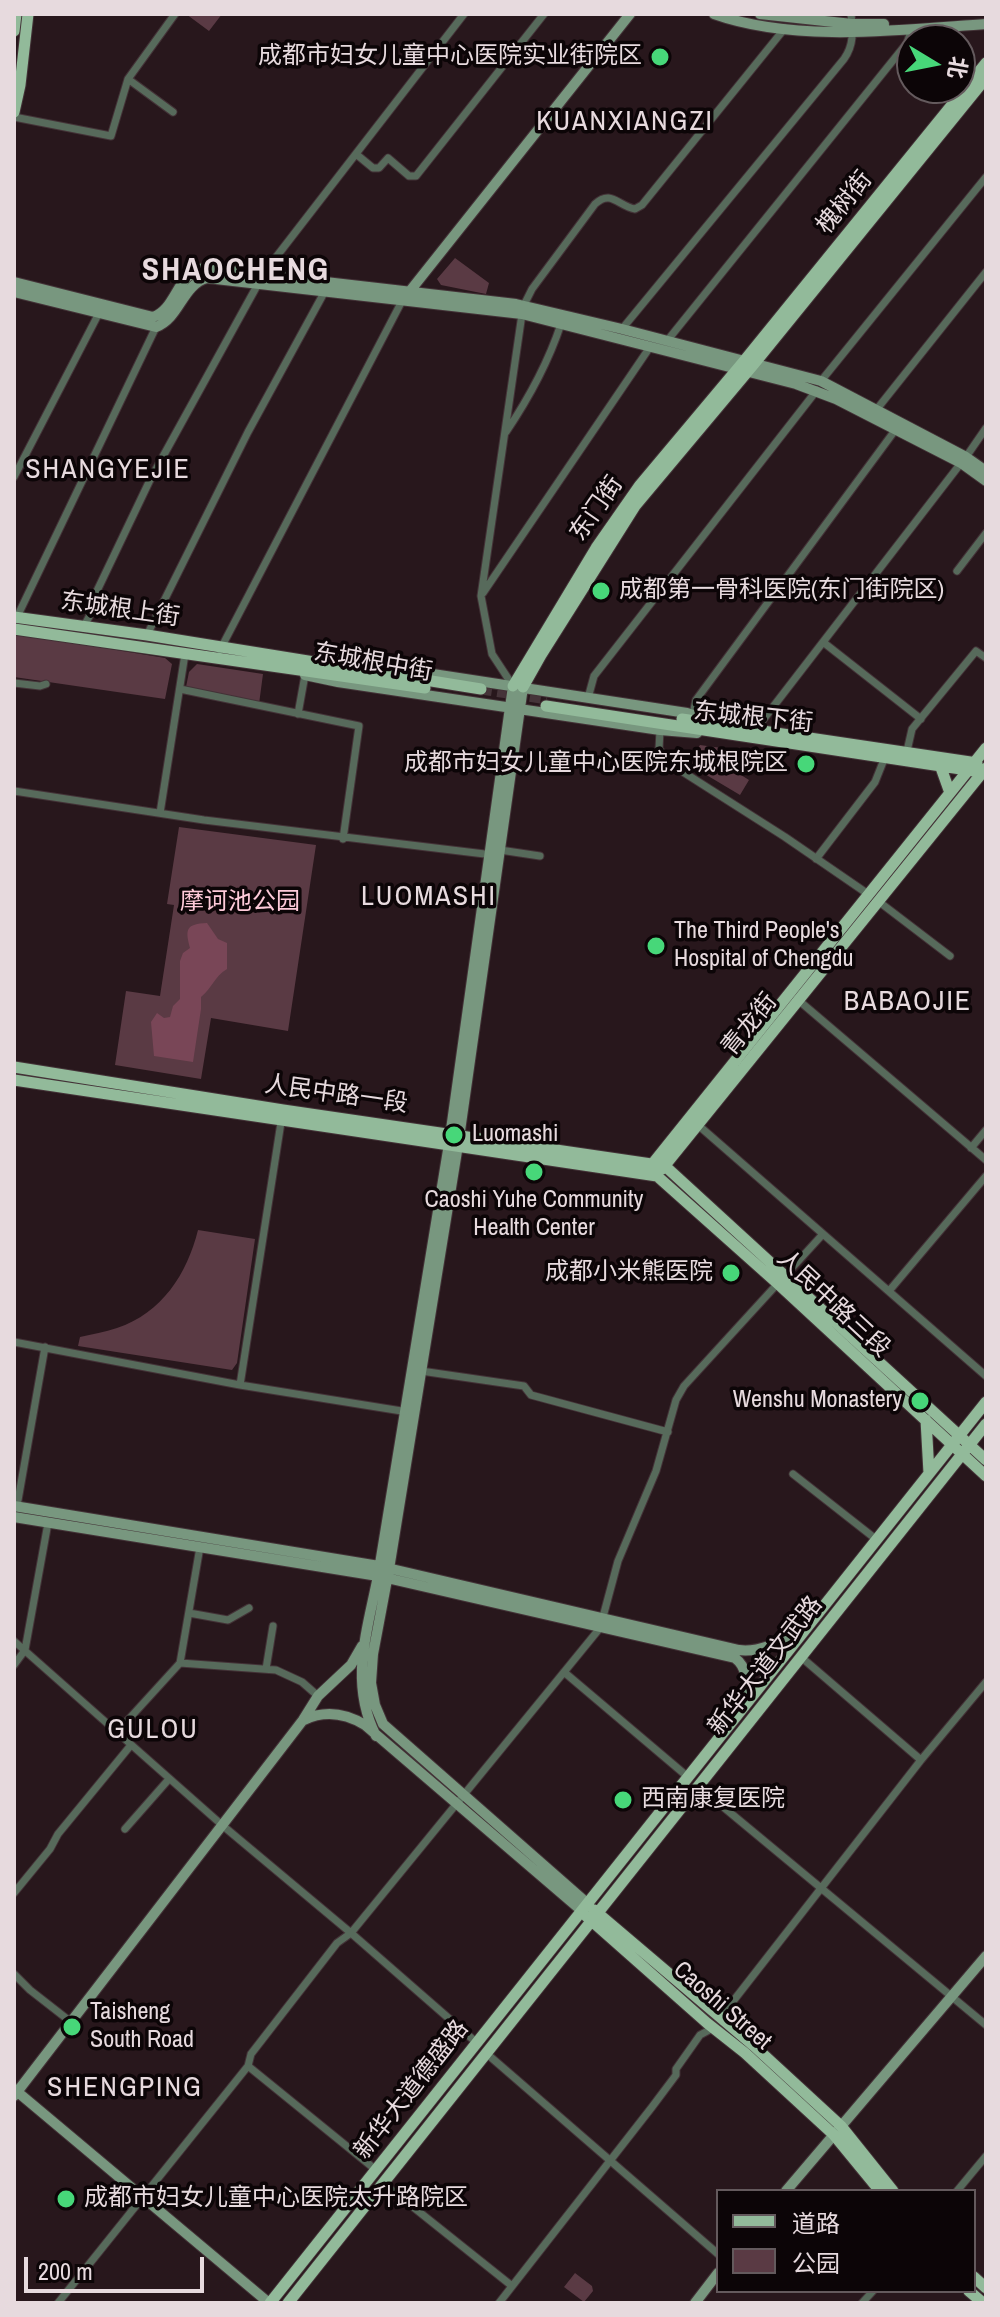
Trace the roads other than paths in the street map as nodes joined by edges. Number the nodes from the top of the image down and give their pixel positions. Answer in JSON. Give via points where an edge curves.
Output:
{"nodes":[{"id":1,"x":16,"y":14,"type":"edge"},
{"id":2,"x":28,"y":14,"type":"edge"},
{"id":3,"x":175,"y":14,"type":"edge"},
{"id":4,"x":464,"y":14,"type":"edge"},
{"id":5,"x":544,"y":14,"type":"edge"},
{"id":6,"x":630,"y":14,"type":"edge"},
{"id":7,"x":714,"y":14,"type":"edge"},
{"id":8,"x":760,"y":14,"type":"edge"},
{"id":9,"x":986,"y":21,"type":"edge"},
{"id":10,"x":852,"y":24,"type":"edge"},
{"id":11,"x":958,"y":24,"type":"edge"},
{"id":12,"x":785,"y":28,"type":"junction"},
{"id":13,"x":896,"y":28,"type":"edge"},
{"id":14,"x":14,"y":31,"type":"edge"},
{"id":15,"x":896,"y":57,"type":"edge"},
{"id":16,"x":986,"y":63,"type":"edge"},
{"id":17,"x":986,"y":78,"type":"edge"},
{"id":18,"x":128,"y":79,"type":"junction"},
{"id":19,"x":173,"y":112,"type":"dead end"},
{"id":20,"x":14,"y":114,"type":"edge"},
{"id":21,"x":356,"y":154,"type":"junction"},
{"id":22,"x":986,"y":177,"type":"edge"},
{"id":23,"x":986,"y":272,"type":"edge"},
{"id":24,"x":261,"y":279,"type":"junction"},
{"id":25,"x":14,"y":282,"type":"edge"},
{"id":26,"x":325,"y":291,"type":"junction"},
{"id":27,"x":14,"y":292,"type":"edge"},
{"id":28,"x":405,"y":296,"type":"junction"},
{"id":29,"x":523,"y":310,"type":"junction"},
{"id":30,"x":99,"y":313,"type":"junction"},
{"id":31,"x":561,"y":324,"type":"junction"},
{"id":32,"x":156,"y":327,"type":"junction"},
{"id":33,"x":622,"y":329,"type":"junction"},
{"id":34,"x":667,"y":341,"type":"junction"},
{"id":35,"x":650,"y":347,"type":"junction"},
{"id":36,"x":745,"y":367,"type":"junction"},
{"id":37,"x":819,"y":386,"type":"junction"},
{"id":38,"x":877,"y":409,"type":"junction"},
{"id":39,"x":986,"y":428,"type":"edge"},
{"id":40,"x":896,"y":429,"type":"junction"},
{"id":41,"x":505,"y":435,"type":"junction"},
{"id":42,"x":963,"y":460,"type":"junction"},
{"id":43,"x":986,"y":471,"type":"edge"},
{"id":44,"x":14,"y":477,"type":"edge"},
{"id":45,"x":986,"y":481,"type":"edge"},
{"id":46,"x":986,"y":533,"type":"edge"},
{"id":47,"x":957,"y":571,"type":"dead end"},
{"id":48,"x":481,"y":596,"type":"junction"},
{"id":49,"x":15,"y":621,"type":"edge"},
{"id":50,"x":83,"y":628,"type":"junction"},
{"id":51,"x":147,"y":635,"type":"junction"},
{"id":52,"x":823,"y":642,"type":"junction"},
{"id":53,"x":219,"y":653,"type":"junction"},
{"id":54,"x":185,"y":654,"type":"junction"},
{"id":55,"x":986,"y":658,"type":"edge"},
{"id":56,"x":299,"y":668,"type":"junction"},
{"id":57,"x":14,"y":683,"type":"edge"},
{"id":58,"x":46,"y":684,"type":"dead end"},
{"id":59,"x":518,"y":687,"type":"junction"},
{"id":60,"x":180,"y":689,"type":"junction"},
{"id":61,"x":480,"y":692,"type":"tunnel mouth"},
{"id":62,"x":588,"y":698,"type":"junction"},
{"id":63,"x":546,"y":702,"type":"tunnel mouth"},
{"id":64,"x":515,"y":709,"type":"junction"},
{"id":65,"x":298,"y":714,"type":"junction"},
{"id":66,"x":693,"y":714,"type":"junction"},
{"id":67,"x":921,"y":719,"type":"junction"},
{"id":68,"x":717,"y":727,"type":"junction"},
{"id":69,"x":756,"y":729,"type":"junction"},
{"id":70,"x":660,"y":730,"type":"junction"},
{"id":71,"x":986,"y":748,"type":"edge"},
{"id":72,"x":907,"y":751,"type":"junction"},
{"id":73,"x":885,"y":757,"type":"junction"},
{"id":74,"x":940,"y":765,"type":"junction"},
{"id":75,"x":981,"y":768,"type":"edge"},
{"id":76,"x":14,"y":791,"type":"edge"},
{"id":77,"x":950,"y":793,"type":"junction"},
{"id":78,"x":160,"y":813,"type":"junction"},
{"id":79,"x":343,"y":839,"type":"junction"},
{"id":80,"x":496,"y":853,"type":"junction"},
{"id":81,"x":540,"y":856,"type":"dead end"},
{"id":82,"x":816,"y":859,"type":"junction"},
{"id":83,"x":873,"y":898,"type":"junction"},
{"id":84,"x":950,"y":956,"type":"dead end"},
{"id":85,"x":794,"y":996,"type":"junction"},
{"id":86,"x":14,"y":1067,"type":"edge"},
{"id":87,"x":14,"y":1080,"type":"edge"},
{"id":88,"x":282,"y":1115,"type":"junction"},
{"id":89,"x":698,"y":1125,"type":"junction"},
{"id":90,"x":986,"y":1130,"type":"edge"},
{"id":91,"x":454,"y":1139,"type":"junction"},
{"id":92,"x":971,"y":1148,"type":"junction"},
{"id":93,"x":986,"y":1160,"type":"edge"},
{"id":94,"x":665,"y":1166,"type":"junction"},
{"id":95,"x":651,"y":1171,"type":"junction"},
{"id":96,"x":986,"y":1176,"type":"edge"},
{"id":97,"x":823,"y":1234,"type":"junction"},
{"id":98,"x":781,"y":1279,"type":"junction"},
{"id":99,"x":889,"y":1291,"type":"junction"},
{"id":100,"x":14,"y":1342,"type":"edge"},
{"id":101,"x":45,"y":1347,"type":"junction"},
{"id":102,"x":421,"y":1371,"type":"junction"},
{"id":103,"x":986,"y":1376,"type":"edge"},
{"id":104,"x":240,"y":1385,"type":"junction"},
{"id":105,"x":986,"y":1402,"type":"edge"},
{"id":106,"x":410,"y":1412,"type":"junction"},
{"id":107,"x":926,"y":1420,"type":"junction"},
{"id":108,"x":986,"y":1424,"type":"edge"},
{"id":109,"x":668,"y":1432,"type":"junction"},
{"id":110,"x":956,"y":1440,"type":"junction"},
{"id":111,"x":966,"y":1450,"type":"junction"},
{"id":112,"x":986,"y":1460,"type":"edge"},
{"id":113,"x":929,"y":1473,"type":"junction"},
{"id":114,"x":793,"y":1474,"type":"dead end"},
{"id":115,"x":986,"y":1476,"type":"edge"},
{"id":116,"x":15,"y":1510,"type":"edge"},
{"id":117,"x":48,"y":1523,"type":"junction"},
{"id":118,"x":877,"y":1540,"type":"junction"},
{"id":119,"x":200,"y":1547,"type":"junction"},
{"id":120,"x":384,"y":1572,"type":"junction"},
{"id":121,"x":249,"y":1608,"type":"dead end"},
{"id":122,"x":189,"y":1613,"type":"junction"},
{"id":123,"x":601,"y":1623,"type":"junction"},
{"id":124,"x":273,"y":1626,"type":"dead end"},
{"id":125,"x":807,"y":1628,"type":"junction"},
{"id":126,"x":14,"y":1641,"type":"edge"},
{"id":127,"x":365,"y":1641,"type":"junction"},
{"id":128,"x":25,"y":1650,"type":"junction"},
{"id":129,"x":801,"y":1657,"type":"junction"},
{"id":130,"x":180,"y":1663,"type":"junction"},
{"id":131,"x":14,"y":1665,"type":"edge"},
{"id":132,"x":266,"y":1669,"type":"junction"},
{"id":133,"x":564,"y":1672,"type":"junction"},
{"id":134,"x":986,"y":1682,"type":"edge"},
{"id":135,"x":318,"y":1696,"type":"junction"},
{"id":136,"x":744,"y":1707,"type":"junction"},
{"id":137,"x":303,"y":1720,"type":"junction"},
{"id":138,"x":117,"y":1732,"type":"junction"},
{"id":139,"x":376,"y":1736,"type":"junction"},
{"id":140,"x":131,"y":1745,"type":"junction"},
{"id":141,"x":921,"y":1760,"type":"junction"},
{"id":142,"x":688,"y":1777,"type":"junction"},
{"id":143,"x":169,"y":1779,"type":"junction"},
{"id":144,"x":698,"y":1786,"type":"junction"},
{"id":145,"x":459,"y":1799,"type":"junction"},
{"id":146,"x":222,"y":1825,"type":"junction"},
{"id":147,"x":125,"y":1829,"type":"dead end"},
{"id":148,"x":822,"y":1889,"type":"junction"},
{"id":149,"x":14,"y":1893,"type":"edge"},
{"id":150,"x":585,"y":1907,"type":"junction"},
{"id":151,"x":594,"y":1918,"type":"junction"},
{"id":152,"x":351,"y":1933,"type":"junction"},
{"id":153,"x":986,"y":1956,"type":"edge"},
{"id":154,"x":14,"y":1974,"type":"edge"},
{"id":155,"x":951,"y":1996,"type":"junction"},
{"id":156,"x":71,"y":2022,"type":"junction"},
{"id":157,"x":717,"y":2023,"type":"junction"},
{"id":158,"x":986,"y":2025,"type":"edge"},
{"id":159,"x":477,"y":2043,"type":"junction"},
{"id":160,"x":486,"y":2053,"type":"junction"},
{"id":161,"x":248,"y":2066,"type":"junction"},
{"id":162,"x":15,"y":2093,"type":"edge"},
{"id":163,"x":838,"y":2130,"type":"junction"},
{"id":164,"x":986,"y":2156,"type":"edge"},
{"id":165,"x":610,"y":2160,"type":"junction"},
{"id":166,"x":376,"y":2170,"type":"junction"},
{"id":167,"x":383,"y":2183,"type":"junction"},
{"id":168,"x":788,"y":2189,"type":"edge"},
{"id":169,"x":879,"y":2189,"type":"edge"},
{"id":170,"x":891,"y":2189,"type":"edge"},
{"id":171,"x":959,"y":2189,"type":"edge"},
{"id":172,"x":144,"y":2198,"type":"junction"},
{"id":173,"x":716,"y":2252,"type":"edge"},
{"id":174,"x":716,"y":2276,"type":"edge"},
{"id":175,"x":512,"y":2286,"type":"junction"},
{"id":176,"x":58,"y":2303,"type":"edge"},
{"id":177,"x":270,"y":2303,"type":"edge"},
{"id":178,"x":288,"y":2303,"type":"edge"},
{"id":179,"x":499,"y":2303,"type":"edge"},
{"id":180,"x":695,"y":2303,"type":"edge"}],
"edges":[{"from":1,"to":14,"type":"main road"},
{"from":2,"to":20,"type":"main road"},
{"from":3,"to":18,"type":"street"},
{"from":4,"to":21,"type":"street"},
{"from":5,"to":21,"type":"street","via":[[416,176],[388,158],[373,168]]},
{"from":6,"to":28,"type":"main road"},
{"from":7,"to":12,"type":"main road"},
{"from":8,"to":10,"type":"main road"},
{"from":9,"to":10,"type":"main road"},
{"from":9,"to":11,"type":"main road"},
{"from":10,"to":12,"type":"main road"},
{"from":10,"to":13,"type":"main road"},
{"from":10,"to":33,"type":"street","via":[[844,59]]},
{"from":12,"to":29,"type":"street","via":[[642,205],[635,209],[613,198],[600,199],[532,289]]},
{"from":15,"to":34,"type":"street"},
{"from":16,"to":36,"type":"main road","name":"槐树街"},
{"from":17,"to":36,"type":"main road","name":"槐树街"},
{"from":18,"to":19,"type":"street"},
{"from":18,"to":20,"type":"street","via":[[111,136]]},
{"from":21,"to":24,"type":"street"},
{"from":22,"to":37,"type":"street"},
{"from":23,"to":38,"type":"street"},
{"from":24,"to":25,"type":"main road","via":[[217,269],[193,271],[156,317]]},
{"from":24,"to":26,"type":"main road"},
{"from":24,"to":28,"type":"main road"},
{"from":24,"to":32,"type":"main road","via":[[202,279]]},
{"from":24,"to":50,"type":"street","via":[[150,480]]},
{"from":26,"to":28,"type":"main road"},
{"from":26,"to":51,"type":"street"},
{"from":27,"to":30,"type":"main road"},
{"from":28,"to":29,"type":"main road"},
{"from":28,"to":53,"type":"street"},
{"from":29,"to":31,"type":"main road"},
{"from":29,"to":33,"type":"main road"},
{"from":29,"to":41,"type":"street"},
{"from":30,"to":32,"type":"main road"},
{"from":30,"to":44,"type":"street"},
{"from":31,"to":35,"type":"main road"},
{"from":31,"to":41,"type":"street","via":[[531,395]]},
{"from":32,"to":49,"type":"street"},
{"from":33,"to":34,"type":"main road"},
{"from":34,"to":36,"type":"main road"},
{"from":35,"to":36,"type":"main road"},
{"from":35,"to":48,"type":"street"},
{"from":36,"to":37,"type":"main road"},
{"from":36,"to":59,"type":"main road","name":"东门街","via":[[635,506]]},
{"from":37,"to":38,"type":"main road"},
{"from":37,"to":40,"type":"main road"},
{"from":37,"to":62,"type":"street","via":[[594,676]]},
{"from":38,"to":42,"type":"main road"},
{"from":39,"to":42,"type":"street"},
{"from":40,"to":42,"type":"main road"},
{"from":40,"to":66,"type":"street","via":[[696,700]]},
{"from":41,"to":48,"type":"street"},
{"from":42,"to":43,"type":"main road"},
{"from":42,"to":45,"type":"main road"},
{"from":42,"to":52,"type":"street"},
{"from":46,"to":47,"type":"street"},
{"from":48,"to":59,"type":"street","via":[[492,654]]},
{"from":49,"to":50,"type":"main road","name":"东城根上街"},
{"from":49,"to":54,"type":"main road","name":"东城根上街"},
{"from":50,"to":51,"type":"main road","name":"东城根上街"},
{"from":51,"to":53,"type":"main road","name":"东城根上街"},
{"from":52,"to":67,"type":"street"},
{"from":52,"to":69,"type":"street"},
{"from":53,"to":54,"type":"main road","name":"东城根上街"},
{"from":53,"to":56,"type":"main road","name":"东城根中街"},
{"from":54,"to":60,"type":"street"},
{"from":55,"to":67,"type":"street","via":[[976,651]]},
{"from":56,"to":59,"type":"main road","name":"东城根中街","via":[[335,659]]},
{"from":56,"to":61,"type":"main road"},
{"from":56,"to":64,"type":"main road","name":"东城根中街"},
{"from":56,"to":65,"type":"street"},
{"from":57,"to":58,"type":"street"},
{"from":59,"to":62,"type":"main road","name":"东城根下街"},
{"from":59,"to":64,"type":"main road"},
{"from":60,"to":65,"type":"street"},
{"from":60,"to":78,"type":"street"},
{"from":62,"to":66,"type":"main road","name":"东城根下街"},
{"from":63,"to":68,"type":"main road"},
{"from":64,"to":70,"type":"main road","name":"东城根下街"},
{"from":64,"to":80,"type":"main road"},
{"from":65,"to":79,"type":"street","via":[[359,726]]},
{"from":66,"to":68,"type":"main road","name":"东城根下街"},
{"from":67,"to":72,"type":"street","via":[[912,729]]},
{"from":68,"to":69,"type":"main road","name":"东城根下街"},
{"from":68,"to":70,"type":"main road","name":"东城根下街","via":[[683,733]]},
{"from":68,"to":73,"type":"main road","name":"东城根下街"},
{"from":69,"to":72,"type":"main road","name":"东城根下街"},
{"from":70,"to":82,"type":"street","via":[[659,749],[672,765]]},
{"from":71,"to":75,"type":"main road"},
{"from":72,"to":75,"type":"main road","name":"东城根下街"},
{"from":73,"to":74,"type":"main road","name":"东城根下街"},
{"from":73,"to":82,"type":"street","via":[[875,782]]},
{"from":74,"to":75,"type":"main road","name":"东城根下街"},
{"from":74,"to":77,"type":"main road"},
{"from":75,"to":77,"type":"main road"},
{"from":75,"to":83,"type":"main road"},
{"from":76,"to":78,"type":"street"},
{"from":77,"to":83,"type":"main road"},
{"from":78,"to":79,"type":"street"},
{"from":79,"to":80,"type":"street"},
{"from":80,"to":81,"type":"street"},
{"from":80,"to":91,"type":"main road"},
{"from":82,"to":83,"type":"street"},
{"from":83,"to":84,"type":"street"},
{"from":83,"to":85,"type":"main road","name":"青龙街"},
{"from":85,"to":89,"type":"main road","name":"青龙街"},
{"from":85,"to":92,"type":"street"},
{"from":85,"to":95,"type":"main road"},
{"from":86,"to":88,"type":"main road","name":"人民中路一段"},
{"from":87,"to":88,"type":"main road","name":"人民中路一段"},
{"from":88,"to":91,"type":"main road","name":"人民中路一段"},
{"from":88,"to":104,"type":"street"},
{"from":89,"to":94,"type":"main road","name":"青龙街"},
{"from":89,"to":97,"type":"street"},
{"from":90,"to":92,"type":"street"},
{"from":91,"to":95,"type":"main road","name":"人民中路一段"},
{"from":91,"to":102,"type":"main road"},
{"from":91,"to":106,"type":"main road"},
{"from":92,"to":93,"type":"street"},
{"from":94,"to":95,"type":"main road","name":"青龙街"},
{"from":94,"to":98,"type":"main road","name":"人民中路三段"},
{"from":95,"to":98,"type":"main road","name":"人民中路三段"},
{"from":96,"to":99,"type":"street"},
{"from":97,"to":98,"type":"street"},
{"from":97,"to":99,"type":"street"},
{"from":98,"to":107,"type":"main road","name":"人民中路三段"},
{"from":98,"to":109,"type":"street","via":[[684,1386]]},
{"from":98,"to":110,"type":"main road","name":"人民中路三段"},
{"from":99,"to":103,"type":"street"},
{"from":100,"to":101,"type":"street"},
{"from":101,"to":104,"type":"street"},
{"from":101,"to":116,"type":"street"},
{"from":102,"to":106,"type":"main road"},
{"from":102,"to":109,"type":"street","via":[[524,1386],[531,1395]]},
{"from":104,"to":106,"type":"street"},
{"from":105,"to":110,"type":"main road","name":"新华大道文武路"},
{"from":106,"to":120,"type":"main road"},
{"from":107,"to":110,"type":"main road","name":"人民中路三段"},
{"from":107,"to":113,"type":"main road"},
{"from":108,"to":111,"type":"main road","name":"新华大道文武路"},
{"from":109,"to":123,"type":"street","via":[[623,1545]]},
{"from":110,"to":111,"type":"main road","name":"人民中路三段"},
{"from":110,"to":113,"type":"main road","name":"新华大道文武路"},
{"from":111,"to":112,"type":"main road","name":"人民中路三段"},
{"from":111,"to":115,"type":"main road","name":"人民中路三段"},
{"from":111,"to":129,"type":"main road","name":"新华大道文武路"},
{"from":113,"to":118,"type":"main road","name":"新华大道文武路"},
{"from":114,"to":118,"type":"street"},
{"from":116,"to":117,"type":"main road"},
{"from":116,"to":120,"type":"main road"},
{"from":117,"to":119,"type":"main road"},
{"from":117,"to":128,"type":"street"},
{"from":118,"to":125,"type":"main road","name":"新华大道文武路"},
{"from":119,"to":120,"type":"main road"},
{"from":119,"to":122,"type":"street"},
{"from":120,"to":123,"type":"main road"},
{"from":120,"to":127,"type":"main road"},
{"from":120,"to":145,"type":"main road","via":[[371,1683],[375,1705],[383,1724]]},
{"from":121,"to":122,"type":"street","via":[[228,1620]]},
{"from":122,"to":130,"type":"street"},
{"from":123,"to":125,"type":"main road","via":[[748,1651]]},
{"from":123,"to":133,"type":"street"},
{"from":123,"to":136,"type":"main road","via":[[739,1660],[746,1675]]},
{"from":124,"to":132,"type":"street"},
{"from":125,"to":136,"type":"main road","name":"新华大道文武路"},
{"from":126,"to":128,"type":"street"},
{"from":127,"to":135,"type":"main road","via":[[351,1665]]},
{"from":127,"to":139,"type":"main road","via":[[360,1681]]},
{"from":128,"to":131,"type":"street"},
{"from":128,"to":138,"type":"street"},
{"from":129,"to":141,"type":"street"},
{"from":129,"to":144,"type":"main road","name":"新华大道文武路"},
{"from":130,"to":132,"type":"street"},
{"from":130,"to":138,"type":"street"},
{"from":132,"to":135,"type":"street","via":[[292,1676]]},
{"from":133,"to":142,"type":"street"},
{"from":133,"to":145,"type":"street"},
{"from":134,"to":141,"type":"street"},
{"from":135,"to":137,"type":"main road"},
{"from":136,"to":142,"type":"main road","name":"新华大道文武路"},
{"from":137,"to":139,"type":"main road","via":[[323,1713],[346,1716]]},
{"from":137,"to":146,"type":"main road"},
{"from":138,"to":140,"type":"street"},
{"from":139,"to":145,"type":"main road"},
{"from":140,"to":143,"type":"street"},
{"from":140,"to":149,"type":"street"},
{"from":141,"to":148,"type":"street"},
{"from":142,"to":150,"type":"main road","name":"新华大道文武路"},
{"from":143,"to":146,"type":"street"},
{"from":143,"to":147,"type":"street"},
{"from":144,"to":148,"type":"street"},
{"from":144,"to":151,"type":"main road","name":"新华大道文武路"},
{"from":145,"to":150,"type":"main road"},
{"from":145,"to":152,"type":"street"},
{"from":146,"to":152,"type":"street"},
{"from":146,"to":156,"type":"main road"},
{"from":148,"to":155,"type":"street"},
{"from":148,"to":157,"type":"street"},
{"from":150,"to":151,"type":"main road","name":"Caoshi Street"},
{"from":150,"to":159,"type":"main road","name":"新华大道德盛路"},
{"from":151,"to":157,"type":"main road","name":"Caoshi Street"},
{"from":151,"to":160,"type":"main road","name":"新华大道德盛路"},
{"from":152,"to":159,"type":"street"},
{"from":152,"to":161,"type":"street","via":[[337,1943],[251,2054]]},
{"from":153,"to":155,"type":"main road"},
{"from":154,"to":156,"type":"street"},
{"from":155,"to":158,"type":"street"},
{"from":155,"to":163,"type":"main road"},
{"from":156,"to":162,"type":"main road"},
{"from":157,"to":163,"type":"main road","name":"Caoshi Street"},
{"from":157,"to":165,"type":"street","via":[[700,2035]]},
{"from":159,"to":166,"type":"main road","name":"新华大道德盛路"},
{"from":160,"to":165,"type":"street"},
{"from":160,"to":167,"type":"main road","name":"新华大道德盛路"},
{"from":161,"to":166,"type":"street"},
{"from":161,"to":172,"type":"street"},
{"from":162,"to":172,"type":"main road"},
{"from":163,"to":168,"type":"main road"},
{"from":163,"to":169,"type":"main road"},
{"from":163,"to":170,"type":"main road"},
{"from":164,"to":171,"type":"street"},
{"from":165,"to":173,"type":"street"},
{"from":165,"to":175,"type":"street"},
{"from":166,"to":177,"type":"main road","name":"新华大道德盛路"},
{"from":167,"to":175,"type":"street"},
{"from":167,"to":178,"type":"main road","name":"新华大道德盛路"},
{"from":172,"to":176,"type":"street"},
{"from":172,"to":177,"type":"main road"},
{"from":174,"to":180,"type":"main road"},
{"from":175,"to":179,"type":"street"}]}
